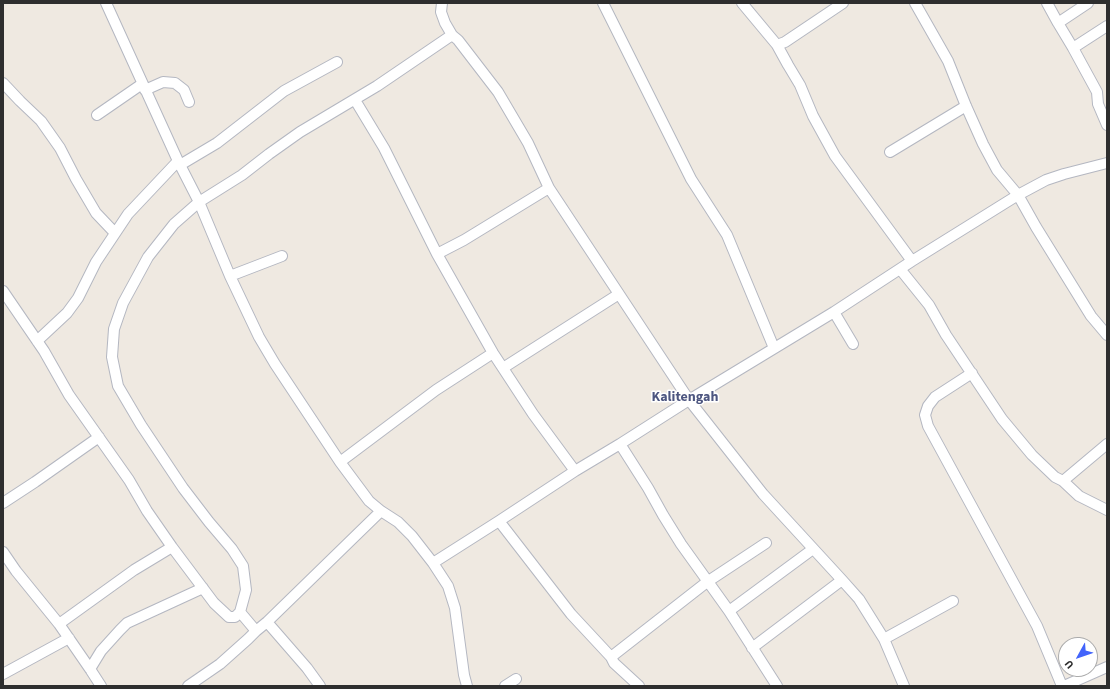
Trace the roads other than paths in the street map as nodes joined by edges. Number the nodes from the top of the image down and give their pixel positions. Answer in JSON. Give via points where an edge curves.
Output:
{"nodes":[{"id":1,"x":106,"y":3,"type":"edge"},
{"id":2,"x":442,"y":3,"type":"edge"},
{"id":3,"x":603,"y":3,"type":"edge"},
{"id":4,"x":742,"y":3,"type":"edge"},
{"id":5,"x":843,"y":3,"type":"edge"},
{"id":6,"x":915,"y":3,"type":"edge"},
{"id":7,"x":1047,"y":3,"type":"edge"},
{"id":8,"x":1088,"y":3,"type":"edge"},
{"id":9,"x":1058,"y":23,"type":"junction"},
{"id":10,"x":1107,"y":26,"type":"edge"},
{"id":11,"x":452,"y":34,"type":"junction"},
{"id":12,"x":777,"y":45,"type":"junction"},
{"id":13,"x":1073,"y":48,"type":"junction"},
{"id":14,"x":337,"y":62,"type":"dead end"},
{"id":15,"x":3,"y":83,"type":"edge"},
{"id":16,"x":144,"y":87,"type":"junction"},
{"id":17,"x":355,"y":100,"type":"junction"},
{"id":18,"x":189,"y":102,"type":"dead end"},
{"id":19,"x":966,"y":106,"type":"junction"},
{"id":20,"x":97,"y":115,"type":"dead end"},
{"id":21,"x":1107,"y":125,"type":"edge"},
{"id":22,"x":890,"y":152,"type":"dead end"},
{"id":23,"x":179,"y":163,"type":"junction"},
{"id":24,"x":1107,"y":163,"type":"edge"},
{"id":25,"x":550,"y":188,"type":"junction"},
{"id":26,"x":1018,"y":195,"type":"junction"},
{"id":27,"x":199,"y":202,"type":"junction"},
{"id":28,"x":115,"y":233,"type":"junction"},
{"id":29,"x":437,"y":254,"type":"junction"},
{"id":30,"x":282,"y":256,"type":"dead end"},
{"id":31,"x":912,"y":261,"type":"junction"},
{"id":32,"x":900,"y":269,"type":"junction"},
{"id":33,"x":230,"y":276,"type":"junction"},
{"id":34,"x":3,"y":291,"type":"edge"},
{"id":35,"x":619,"y":294,"type":"junction"},
{"id":36,"x":834,"y":312,"type":"junction"},
{"id":37,"x":1107,"y":336,"type":"edge"},
{"id":38,"x":37,"y":341,"type":"junction"},
{"id":39,"x":853,"y":344,"type":"dead end"},
{"id":40,"x":774,"y":348,"type":"junction"},
{"id":41,"x":493,"y":353,"type":"junction"},
{"id":42,"x":503,"y":368,"type":"junction"},
{"id":43,"x":972,"y":373,"type":"junction"},
{"id":44,"x":688,"y":400,"type":"junction"},
{"id":45,"x":99,"y":437,"type":"junction"},
{"id":46,"x":620,"y":444,"type":"junction"},
{"id":47,"x":1107,"y":444,"type":"edge"},
{"id":48,"x":340,"y":462,"type":"junction"},
{"id":49,"x":575,"y":471,"type":"junction"},
{"id":50,"x":1062,"y":481,"type":"junction"},
{"id":51,"x":3,"y":503,"type":"edge"},
{"id":52,"x":1107,"y":510,"type":"edge"},
{"id":53,"x":381,"y":511,"type":"junction"},
{"id":54,"x":499,"y":521,"type":"junction"},
{"id":55,"x":766,"y":544,"type":"dead end"},
{"id":56,"x":172,"y":547,"type":"junction"},
{"id":57,"x":813,"y":549,"type":"junction"},
{"id":58,"x":3,"y":552,"type":"edge"},
{"id":59,"x":433,"y":563,"type":"junction"},
{"id":60,"x":842,"y":580,"type":"junction"},
{"id":61,"x":707,"y":582,"type":"junction"},
{"id":62,"x":203,"y":588,"type":"junction"},
{"id":63,"x":953,"y":601,"type":"dead end"},
{"id":64,"x":729,"y":611,"type":"junction"},
{"id":65,"x":240,"y":612,"type":"junction"},
{"id":66,"x":267,"y":622,"type":"junction"},
{"id":67,"x":59,"y":624,"type":"junction"},
{"id":68,"x":256,"y":630,"type":"junction"},
{"id":69,"x":69,"y":638,"type":"junction"},
{"id":70,"x":884,"y":640,"type":"junction"},
{"id":71,"x":752,"y":648,"type":"junction"},
{"id":72,"x":611,"y":657,"type":"junction"},
{"id":73,"x":1107,"y":667,"type":"edge"},
{"id":74,"x":90,"y":669,"type":"junction"},
{"id":75,"x":3,"y":674,"type":"edge"},
{"id":76,"x":516,"y":679,"type":"dead end"},
{"id":77,"x":101,"y":686,"type":"edge"},
{"id":78,"x":188,"y":686,"type":"edge"},
{"id":79,"x":320,"y":686,"type":"edge"},
{"id":80,"x":467,"y":686,"type":"edge"},
{"id":81,"x":505,"y":686,"type":"edge"},
{"id":82,"x":639,"y":686,"type":"edge"},
{"id":83,"x":777,"y":686,"type":"edge"},
{"id":84,"x":904,"y":686,"type":"edge"},
{"id":85,"x":1063,"y":686,"type":"edge"}],
"edges":[{"from":1,"to":16,"type":"street"},
{"from":2,"to":11,"type":"street","via":[[441,12]]},
{"from":3,"to":40,"type":"street","via":[[691,179],[727,235]]},
{"from":4,"to":12,"type":"street"},
{"from":5,"to":12,"type":"street","via":[[786,42]]},
{"from":6,"to":19,"type":"street","via":[[948,61]]},
{"from":7,"to":9,"type":"street"},
{"from":8,"to":9,"type":"street"},
{"from":9,"to":13,"type":"street"},
{"from":10,"to":13,"type":"street"},
{"from":11,"to":17,"type":"street"},
{"from":11,"to":25,"type":"street","via":[[498,92],[528,143]]},
{"from":12,"to":31,"type":"street","via":[[835,156]]},
{"from":13,"to":21,"type":"street","via":[[1097,92],[1098,104]]},
{"from":14,"to":23,"type":"street","via":[[284,90],[217,143]]},
{"from":15,"to":28,"type":"street","via":[[41,121],[60,148],[96,213]]},
{"from":16,"to":18,"type":"street","via":[[163,82],[175,83],[184,90]]},
{"from":16,"to":20,"type":"street"},
{"from":16,"to":23,"type":"street"},
{"from":17,"to":27,"type":"street","via":[[300,132],[242,175]]},
{"from":17,"to":29,"type":"street","via":[[384,148]]},
{"from":19,"to":22,"type":"street"},
{"from":19,"to":26,"type":"street","via":[[997,170]]},
{"from":23,"to":27,"type":"street"},
{"from":23,"to":28,"type":"street","via":[[128,214]]},
{"from":24,"to":26,"type":"street","via":[[1046,180]]},
{"from":25,"to":29,"type":"street"},
{"from":25,"to":35,"type":"street"},
{"from":26,"to":31,"type":"street"},
{"from":26,"to":37,"type":"street","via":[[1087,310]]},
{"from":27,"to":33,"type":"street"},
{"from":27,"to":65,"type":"street","via":[[174,224],[148,257],[123,303],[114,329],[112,357],[118,386],[141,425],[183,488],[243,566],[246,590]]},
{"from":28,"to":38,"type":"street","via":[[96,262],[78,298],[67,313]]},
{"from":29,"to":41,"type":"street"},
{"from":30,"to":33,"type":"street"},
{"from":31,"to":32,"type":"street"},
{"from":32,"to":36,"type":"street"},
{"from":32,"to":43,"type":"street","via":[[929,305]]},
{"from":33,"to":48,"type":"street","via":[[274,364]]},
{"from":34,"to":38,"type":"street"},
{"from":35,"to":42,"type":"street"},
{"from":35,"to":44,"type":"street"},
{"from":36,"to":39,"type":"street"},
{"from":36,"to":40,"type":"street"},
{"from":38,"to":45,"type":"street","via":[[69,395]]},
{"from":40,"to":44,"type":"street"},
{"from":41,"to":42,"type":"street"},
{"from":41,"to":48,"type":"street","via":[[436,390]]},
{"from":42,"to":49,"type":"street"},
{"from":43,"to":50,"type":"street","via":[[1002,419],[1032,455]]},
{"from":43,"to":85,"type":"street","via":[[935,397],[925,415],[928,426],[1037,626]]},
{"from":44,"to":46,"type":"street"},
{"from":44,"to":57,"type":"street","via":[[763,494]]},
{"from":45,"to":51,"type":"street"},
{"from":45,"to":56,"type":"street"},
{"from":46,"to":49,"type":"street"},
{"from":46,"to":61,"type":"street"},
{"from":47,"to":50,"type":"street"},
{"from":48,"to":53,"type":"street","via":[[369,501]]},
{"from":49,"to":54,"type":"street"},
{"from":50,"to":52,"type":"street","via":[[1079,496]]},
{"from":53,"to":59,"type":"street","via":[[398,522]]},
{"from":53,"to":66,"type":"street"},
{"from":54,"to":59,"type":"street"},
{"from":54,"to":72,"type":"street","via":[[571,614]]},
{"from":55,"to":61,"type":"street"},
{"from":56,"to":62,"type":"street"},
{"from":56,"to":67,"type":"street","via":[[134,570]]},
{"from":57,"to":60,"type":"street"},
{"from":57,"to":64,"type":"street"},
{"from":58,"to":67,"type":"street"},
{"from":59,"to":80,"type":"street","via":[[448,586],[456,608]]},
{"from":60,"to":70,"type":"street","via":[[859,599]]},
{"from":60,"to":71,"type":"street"},
{"from":61,"to":64,"type":"street"},
{"from":61,"to":72,"type":"street"},
{"from":62,"to":65,"type":"street","via":[[229,617],[235,617]]},
{"from":62,"to":74,"type":"street","via":[[127,623],[101,651]]},
{"from":63,"to":70,"type":"street"},
{"from":64,"to":71,"type":"street"},
{"from":65,"to":68,"type":"street"},
{"from":66,"to":68,"type":"street"},
{"from":66,"to":79,"type":"street"},
{"from":67,"to":69,"type":"street"},
{"from":68,"to":78,"type":"street","via":[[220,664]]},
{"from":69,"to":74,"type":"street"},
{"from":69,"to":75,"type":"street"},
{"from":70,"to":84,"type":"street"},
{"from":71,"to":83,"type":"street"},
{"from":72,"to":82,"type":"street","via":[[614,663]]},
{"from":73,"to":85,"type":"street"},
{"from":74,"to":77,"type":"street"},
{"from":76,"to":81,"type":"street"}]}
